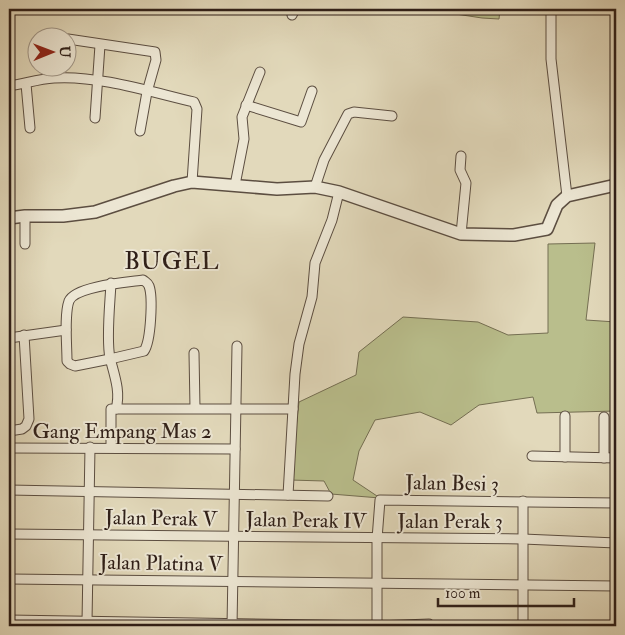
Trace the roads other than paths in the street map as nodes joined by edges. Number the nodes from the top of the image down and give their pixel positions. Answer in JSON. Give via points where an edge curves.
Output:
{"nodes":[{"id":1,"x":551,"y":9,"type":"edge"},
{"id":2,"x":78,"y":41,"type":"edge"},
{"id":3,"x":100,"y":45,"type":"junction"},
{"id":4,"x":260,"y":72,"type":"dead end"},
{"id":5,"x":56,"y":78,"type":"joint"},
{"id":6,"x":97,"y":80,"type":"junction"},
{"id":7,"x":26,"y":84,"type":"junction"},
{"id":8,"x":9,"y":86,"type":"edge"},
{"id":9,"x":312,"y":91,"type":"dead end"},
{"id":10,"x":147,"y":92,"type":"junction"},
{"id":11,"x":246,"y":105,"type":"junction"},
{"id":12,"x":392,"y":116,"type":"dead end"},
{"id":13,"x":95,"y":118,"type":"dead end"},
{"id":14,"x":30,"y":128,"type":"dead end"},
{"id":15,"x":140,"y":131,"type":"dead end"},
{"id":16,"x":461,"y":156,"type":"dead end"},
{"id":17,"x":192,"y":182,"type":"junction"},
{"id":18,"x":235,"y":185,"type":"junction"},
{"id":19,"x":616,"y":185,"type":"edge"},
{"id":20,"x":315,"y":187,"type":"junction"},
{"id":21,"x":339,"y":192,"type":"junction"},
{"id":22,"x":566,"y":196,"type":"junction"},
{"id":23,"x":25,"y":216,"type":"junction"},
{"id":24,"x":9,"y":218,"type":"edge"},
{"id":25,"x":461,"y":234,"type":"junction"},
{"id":26,"x":24,"y":244,"type":"dead end"},
{"id":27,"x":111,"y":283,"type":"junction"},
{"id":28,"x":66,"y":330,"type":"junction"},
{"id":29,"x":24,"y":335,"type":"junction"},
{"id":30,"x":9,"y":338,"type":"edge"},
{"id":31,"x":237,"y":346,"type":"dead end"},
{"id":32,"x":194,"y":353,"type":"dead end"},
{"id":33,"x":110,"y":359,"type":"junction"},
{"id":34,"x":195,"y":408,"type":"junction"},
{"id":35,"x":236,"y":408,"type":"junction"},
{"id":36,"x":116,"y":409,"type":"junction"},
{"id":37,"x":293,"y":409,"type":"junction"},
{"id":38,"x":565,"y":416,"type":"dead end"},
{"id":39,"x":604,"y":417,"type":"dead end"},
{"id":40,"x":9,"y":431,"type":"edge"},
{"id":41,"x":90,"y":447,"type":"junction"},
{"id":42,"x":9,"y":448,"type":"edge"},
{"id":43,"x":111,"y":448,"type":"junction"},
{"id":44,"x":235,"y":449,"type":"junction"},
{"id":45,"x":532,"y":456,"type":"dead end"},
{"id":46,"x":565,"y":457,"type":"junction"},
{"id":47,"x":604,"y":458,"type":"junction"},
{"id":48,"x":616,"y":458,"type":"edge"},
{"id":49,"x":9,"y":490,"type":"edge"},
{"id":50,"x":90,"y":492,"type":"junction"},
{"id":51,"x":234,"y":494,"type":"junction"},
{"id":52,"x":288,"y":495,"type":"junction"},
{"id":53,"x":328,"y":496,"type":"dead end"},
{"id":54,"x":523,"y":501,"type":"junction"},
{"id":55,"x":616,"y":503,"type":"edge"},
{"id":56,"x":9,"y":534,"type":"edge"},
{"id":57,"x":89,"y":535,"type":"junction"},
{"id":58,"x":234,"y":537,"type":"junction"},
{"id":59,"x":378,"y":538,"type":"junction"},
{"id":60,"x":523,"y":540,"type":"junction"},
{"id":61,"x":616,"y":543,"type":"edge"},
{"id":62,"x":9,"y":579,"type":"edge"},
{"id":63,"x":88,"y":580,"type":"junction"},
{"id":64,"x":233,"y":581,"type":"junction"},
{"id":65,"x":377,"y":583,"type":"junction"},
{"id":66,"x":523,"y":585,"type":"junction"},
{"id":67,"x":616,"y":586,"type":"edge"},
{"id":68,"x":9,"y":620,"type":"edge"},
{"id":69,"x":87,"y":622,"type":"junction"},
{"id":70,"x":27,"y":623,"type":"edge"},
{"id":71,"x":134,"y":624,"type":"edge"},
{"id":72,"x":429,"y":624,"type":"dead end"},
{"id":73,"x":232,"y":625,"type":"edge"},
{"id":74,"x":377,"y":626,"type":"edge"},
{"id":75,"x":523,"y":626,"type":"edge"}],
"edges":[{"from":1,"to":22,"type":"street","via":[[551,59]]},
{"from":2,"to":3,"type":"street"},
{"from":3,"to":6,"type":"street"},
{"from":3,"to":10,"type":"street","via":[[155,52],[156,60]]},
{"from":4,"to":11,"type":"street"},
{"from":5,"to":6,"type":"street"},
{"from":5,"to":7,"type":"street","via":[[33,80]]},
{"from":6,"to":10,"type":"street"},
{"from":6,"to":13,"type":"street"},
{"from":7,"to":8,"type":"street"},
{"from":7,"to":14,"type":"street"},
{"from":9,"to":11,"type":"street","via":[[302,122]]},
{"from":10,"to":15,"type":"street"},
{"from":10,"to":17,"type":"street","via":[[195,103]]},
{"from":11,"to":18,"type":"street","via":[[242,118],[244,139]]},
{"from":12,"to":20,"type":"street","via":[[348,114],[330,147]]},
{"from":16,"to":25,"type":"street","via":[[460,170],[466,182]]},
{"from":17,"to":18,"type":"street"},
{"from":17,"to":23,"type":"street","via":[[95,212]]},
{"from":18,"to":20,"type":"street","via":[[277,189]]},
{"from":19,"to":22,"type":"street"},
{"from":20,"to":21,"type":"street"},
{"from":21,"to":25,"type":"street"},
{"from":21,"to":37,"type":"street","via":[[315,263],[312,297],[298,344]]},
{"from":22,"to":25,"type":"street","via":[[547,229],[514,235]]},
{"from":23,"to":24,"type":"street"},
{"from":23,"to":26,"type":"street"},
{"from":27,"to":28,"type":"street","via":[[72,298]]},
{"from":27,"to":33,"type":"street"},
{"from":27,"to":33,"type":"street","via":[[143,280],[151,297],[147,347],[140,353]]},
{"from":28,"to":29,"type":"street"},
{"from":28,"to":33,"type":"street","via":[[67,360],[70,364]]},
{"from":29,"to":30,"type":"street"},
{"from":29,"to":40,"type":"street","via":[[29,419],[22,429]]},
{"from":31,"to":35,"type":"street"},
{"from":32,"to":34,"type":"street"},
{"from":33,"to":36,"type":"street","via":[[115,375]]},
{"from":34,"to":35,"type":"street"},
{"from":34,"to":36,"type":"street"},
{"from":35,"to":37,"type":"street"},
{"from":35,"to":44,"type":"street"},
{"from":36,"to":43,"type":"street","via":[[111,409]]},
{"from":37,"to":52,"type":"street"},
{"from":38,"to":46,"type":"street"},
{"from":39,"to":47,"type":"street"},
{"from":41,"to":42,"type":"street","name":"Gang Empang Mas 2"},
{"from":41,"to":43,"type":"street","name":"Gang Empang Mas 2"},
{"from":41,"to":50,"type":"street"},
{"from":43,"to":44,"type":"street","name":"Gang Empang Mas 2"},
{"from":44,"to":51,"type":"street"},
{"from":45,"to":46,"type":"street"},
{"from":46,"to":47,"type":"street"},
{"from":47,"to":48,"type":"street"},
{"from":49,"to":50,"type":"street"},
{"from":50,"to":51,"type":"street"},
{"from":50,"to":57,"type":"street"},
{"from":51,"to":52,"type":"street"},
{"from":51,"to":58,"type":"street"},
{"from":52,"to":53,"type":"street"},
{"from":54,"to":55,"type":"street","name":"Jalan Besi 3"},
{"from":54,"to":59,"type":"street","name":"Jalan Besi 3","via":[[380,500]]},
{"from":54,"to":60,"type":"street"},
{"from":56,"to":57,"type":"street","name":"Jalan Perak V"},
{"from":57,"to":58,"type":"street","name":"Jalan Perak V"},
{"from":57,"to":63,"type":"street"},
{"from":58,"to":59,"type":"street","name":"Jalan Perak IV"},
{"from":58,"to":64,"type":"street"},
{"from":59,"to":60,"type":"street","name":"Jalan Perak 3"},
{"from":59,"to":65,"type":"street"},
{"from":60,"to":61,"type":"street","name":"Jalan Perak 3"},
{"from":60,"to":66,"type":"street"},
{"from":62,"to":63,"type":"street","name":"Jalan Platina V"},
{"from":63,"to":64,"type":"street","name":"Jalan Platina V"},
{"from":63,"to":69,"type":"street"},
{"from":64,"to":65,"type":"street","name":"Jalan Platina V"},
{"from":64,"to":73,"type":"street"},
{"from":65,"to":66,"type":"street","name":"Jalan Platina V"},
{"from":65,"to":74,"type":"street"},
{"from":66,"to":67,"type":"street","name":"Jalan Platina V"},
{"from":66,"to":75,"type":"street"},
{"from":68,"to":70,"type":"street"},
{"from":69,"to":70,"type":"street"},
{"from":69,"to":71,"type":"street"},
{"from":71,"to":73,"type":"street"},
{"from":72,"to":74,"type":"street"},
{"from":73,"to":74,"type":"street"}]}
